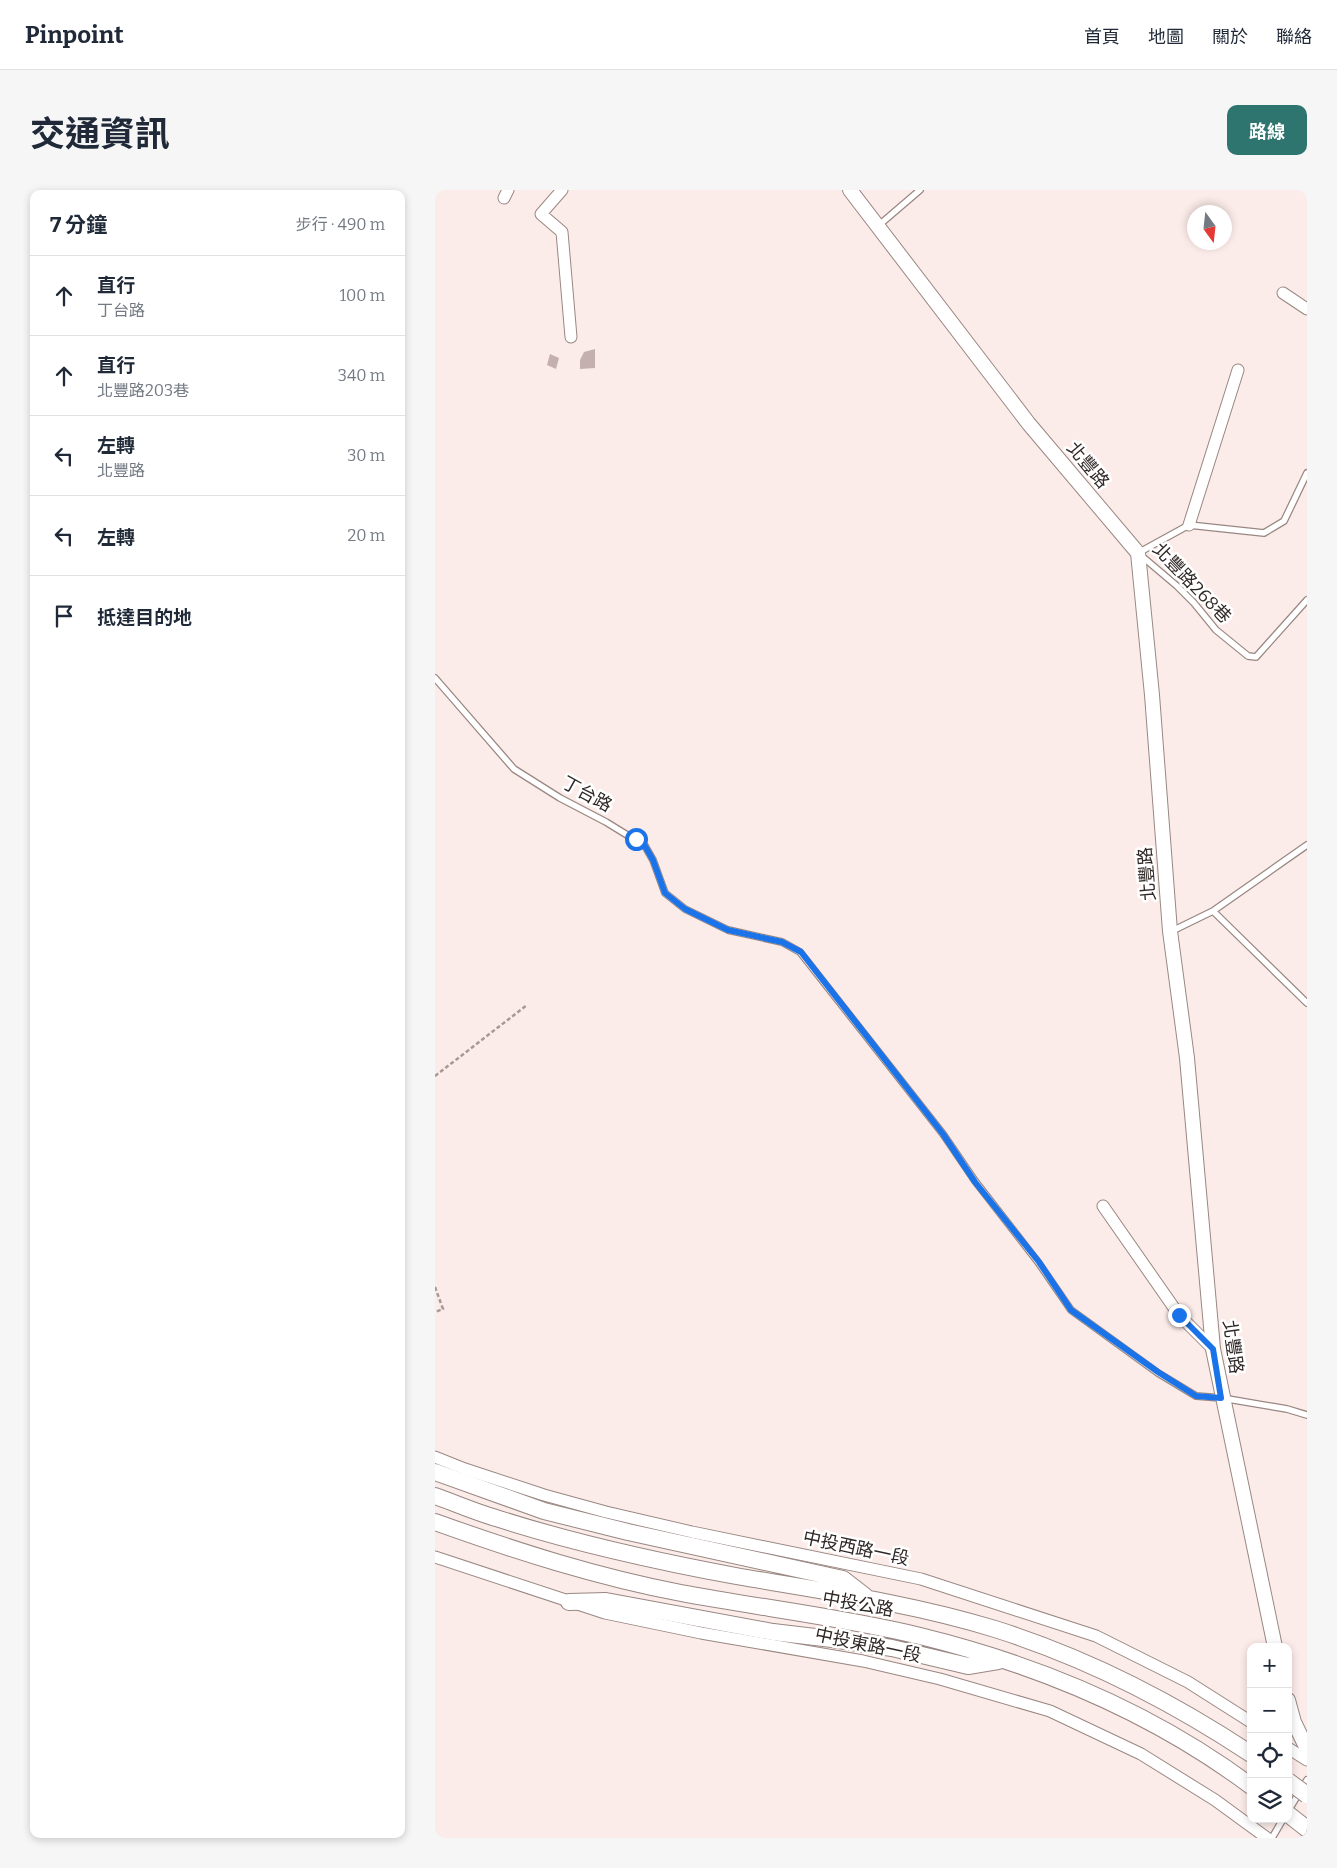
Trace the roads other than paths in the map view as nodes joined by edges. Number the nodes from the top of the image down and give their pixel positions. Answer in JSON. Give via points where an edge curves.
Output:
{"nodes":[{"id":1,"x":562,"y":190,"type":"edge"},
{"id":2,"x":850,"y":190,"type":"edge"},
{"id":3,"x":920,"y":190,"type":"edge"},
{"id":4,"x":877,"y":226,"type":"junction"},
{"id":5,"x":1283,"y":293,"type":"dead end"},
{"id":6,"x":1307,"y":309,"type":"edge"},
{"id":7,"x":571,"y":337,"type":"dead end"},
{"id":8,"x":1238,"y":370,"type":"dead end"},
{"id":9,"x":1307,"y":473,"type":"edge"},
{"id":10,"x":1189,"y":524,"type":"junction"},
{"id":11,"x":1138,"y":553,"type":"junction"},
{"id":12,"x":1307,"y":600,"type":"edge"},
{"id":13,"x":435,"y":678,"type":"edge"},
{"id":14,"x":1307,"y":845,"type":"edge"},
{"id":15,"x":1213,"y":911,"type":"junction"},
{"id":16,"x":1171,"y":932,"type":"junction"},
{"id":17,"x":1307,"y":1003,"type":"edge"},
{"id":18,"x":1103,"y":1206,"type":"dead end"},
{"id":19,"x":1213,"y":1349,"type":"junction"},
{"id":20,"x":1221,"y":1398,"type":"junction"},
{"id":21,"x":1307,"y":1416,"type":"edge"},
{"id":22,"x":435,"y":1457,"type":"edge"},
{"id":23,"x":435,"y":1472,"type":"edge"},
{"id":24,"x":435,"y":1496,"type":"edge"},
{"id":25,"x":435,"y":1522,"type":"edge"},
{"id":26,"x":435,"y":1557,"type":"edge"},
{"id":27,"x":866,"y":1598,"type":"junction"},
{"id":28,"x":569,"y":1602,"type":"junction"},
{"id":29,"x":1274,"y":1643,"type":"edge"},
{"id":30,"x":1002,"y":1660,"type":"junction"},
{"id":31,"x":1292,"y":1715,"type":"edge"},
{"id":32,"x":1247,"y":1719,"type":"edge"},
{"id":33,"x":1307,"y":1749,"type":"edge"},
{"id":34,"x":1247,"y":1751,"type":"edge"},
{"id":35,"x":1292,"y":1751,"type":"edge"},
{"id":36,"x":1307,"y":1760,"type":"edge"},
{"id":37,"x":1307,"y":1780,"type":"edge"},
{"id":38,"x":1247,"y":1783,"type":"edge"},
{"id":39,"x":1292,"y":1784,"type":"edge"},
{"id":40,"x":1307,"y":1795,"type":"edge"},
{"id":41,"x":1292,"y":1805,"type":"edge"},
{"id":42,"x":1292,"y":1815,"type":"edge"},
{"id":43,"x":1281,"y":1823,"type":"edge"},
{"id":44,"x":1307,"y":1828,"type":"edge"},
{"id":45,"x":1267,"y":1838,"type":"edge"},
{"id":46,"x":1272,"y":1838,"type":"edge"}],
"edges":[{"from":1,"to":7,"type":"street","via":[[541,214],[562,232]]},
{"from":2,"to":4,"type":"street","name":"北豐路"},
{"from":3,"to":4,"type":"lane"},
{"from":4,"to":11,"type":"street","name":"北豐路","via":[[1029,424]]},
{"from":5,"to":6,"type":"street"},
{"from":8,"to":10,"type":"street"},
{"from":9,"to":10,"type":"lane","via":[[1284,521],[1264,533]]},
{"from":10,"to":11,"type":"lane","name":"北豐路268巷"},
{"from":11,"to":12,"type":"lane","name":"北豐路268巷","via":[[1177,586],[1216,630],[1248,656],[1256,657]]},
{"from":11,"to":16,"type":"street","name":"北豐路"},
{"from":13,"to":20,"type":"lane","name":"丁台路","via":[[514,769],[645,846],[665,893],[685,909],[728,930],[782,942],[801,952],[943,1134],[1071,1310],[1196,1396]]},
{"from":14,"to":15,"type":"lane"},
{"from":15,"to":16,"type":"lane"},
{"from":15,"to":17,"type":"lane"},
{"from":16,"to":19,"type":"street","name":"北豐路","via":[[1187,1058]]},
{"from":18,"to":19,"type":"street","via":[[1179,1315]]},
{"from":19,"to":20,"type":"street","name":"北豐路"},
{"from":20,"to":21,"type":"lane","name":"丁台路","via":[[1287,1409]]},
{"from":20,"to":29,"type":"street","name":"北豐路"},
{"from":22,"to":32,"type":"street","name":"中投西路一段","via":[[588,1507],[921,1579],[1096,1636],[1189,1682]]},
{"from":23,"to":27,"type":"main road","via":[[554,1513],[689,1547],[843,1579]]},
{"from":24,"to":27,"type":"main road","name":"中投公路","via":[[494,1518],[636,1556]]},
{"from":25,"to":30,"type":"main road","name":"中投公路","via":[[543,1559],[613,1578],[920,1636]]},
{"from":26,"to":28,"type":"street","name":"中投東路一段"},
{"from":27,"to":34,"type":"main road","name":"中投公路","via":[[995,1629],[1113,1674],[1177,1707]]},
{"from":28,"to":30,"type":"main road","via":[[606,1601],[773,1632],[891,1648],[968,1666]]},
{"from":28,"to":45,"type":"street","name":"中投東路一段","via":[[701,1633],[863,1661],[940,1679],[1050,1712],[1141,1754],[1215,1800]]},
{"from":30,"to":38,"type":"main road","name":"中投公路","via":[[1067,1684],[1146,1720],[1190,1744]]},
{"from":31,"to":33,"type":"street"},
{"from":35,"to":36,"type":"street"},
{"from":37,"to":41,"type":"lane"},
{"from":39,"to":40,"type":"main road","bridge":true},
{"from":42,"to":44,"type":"main road"},
{"from":43,"to":46,"type":"lane"}]}
